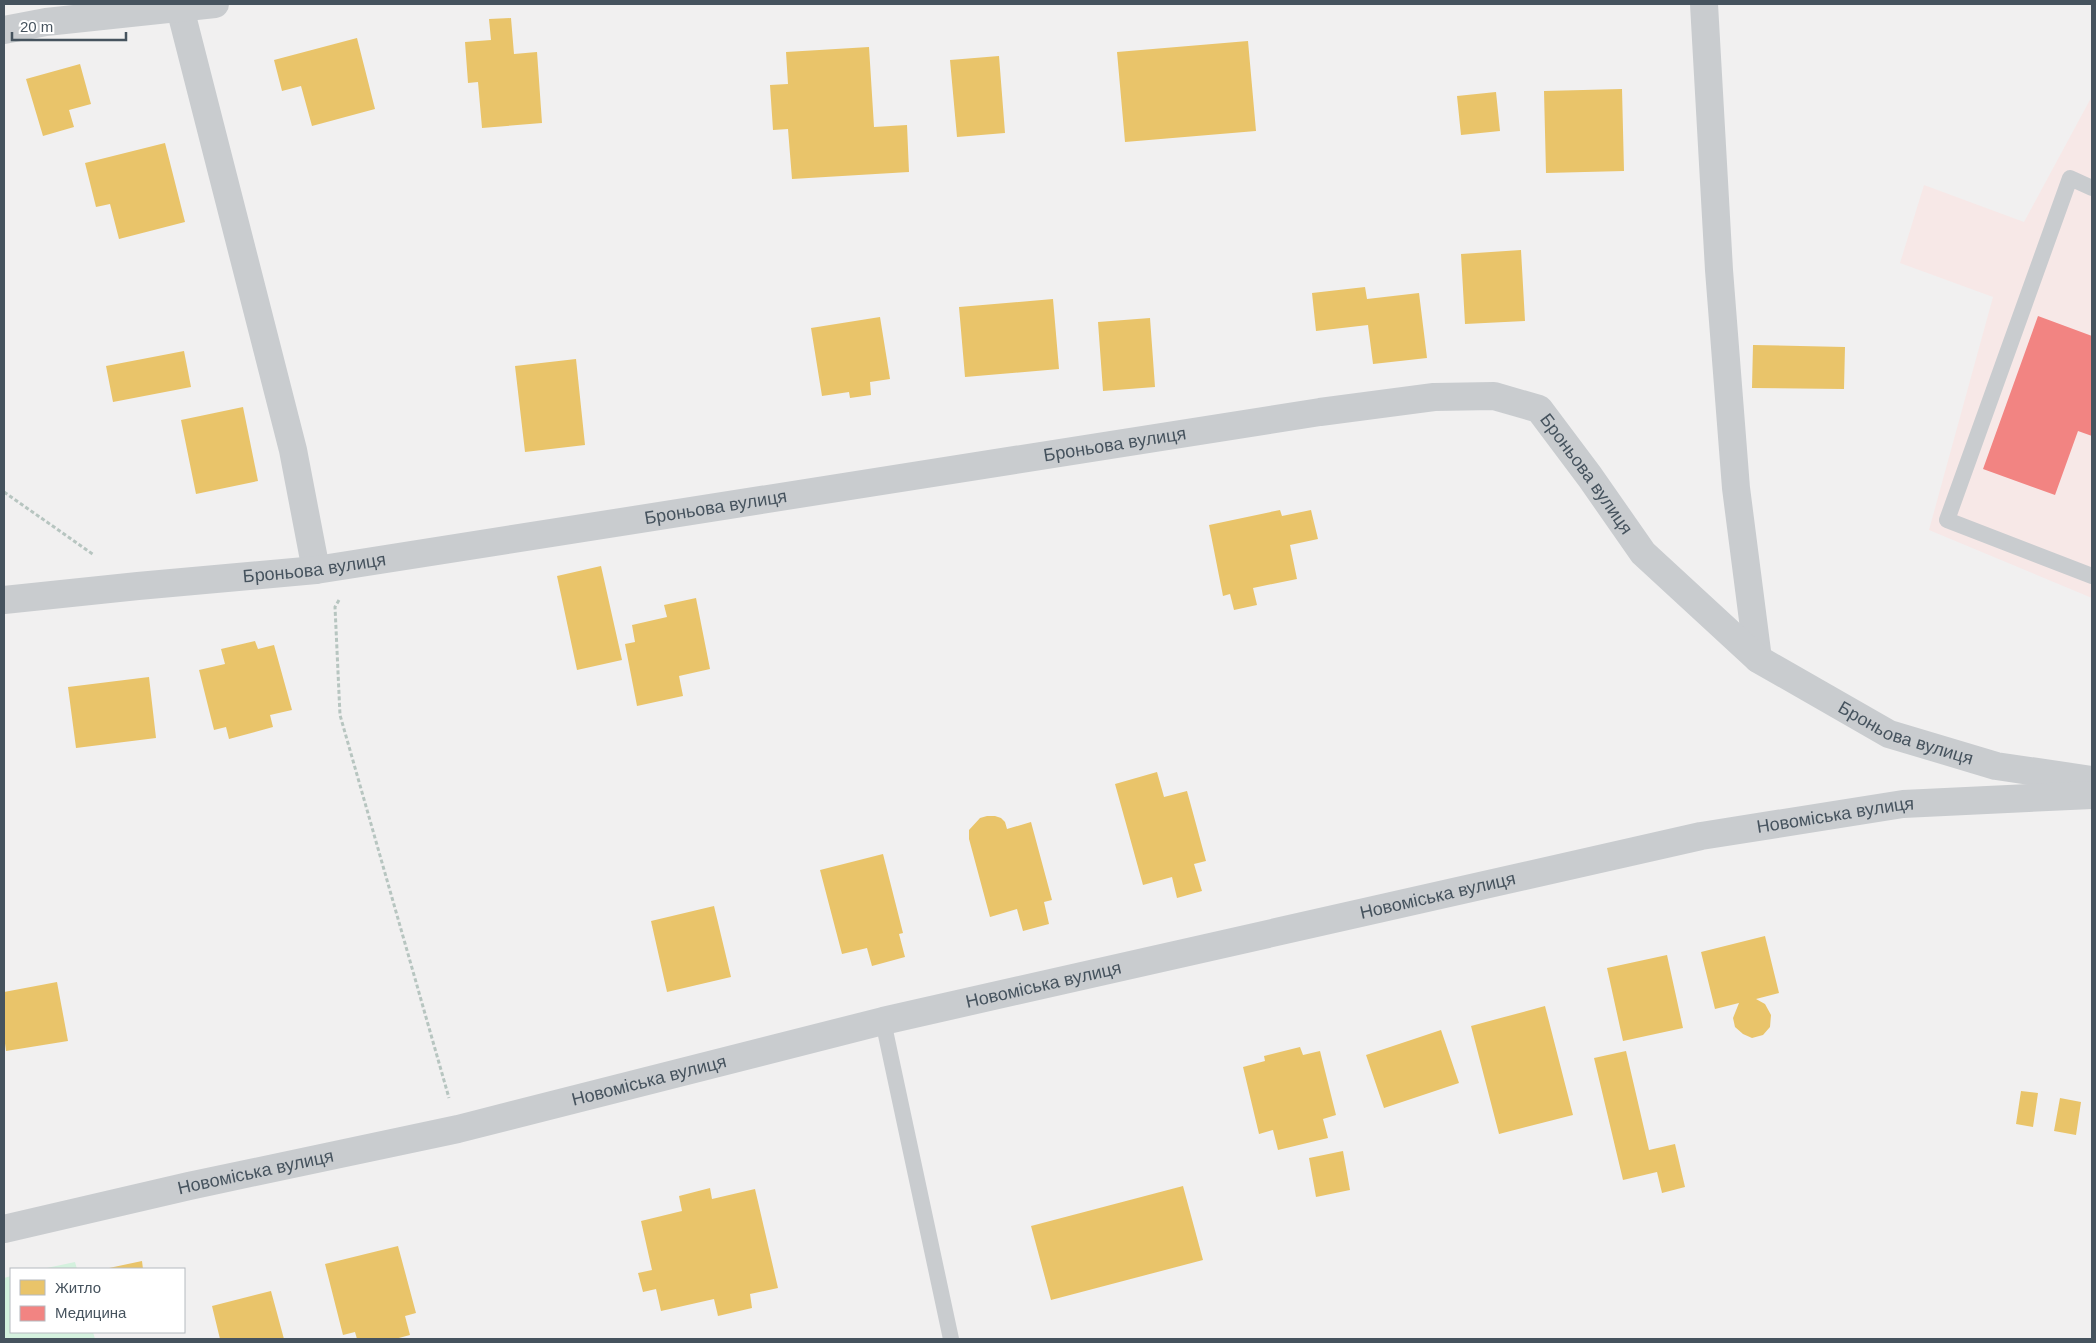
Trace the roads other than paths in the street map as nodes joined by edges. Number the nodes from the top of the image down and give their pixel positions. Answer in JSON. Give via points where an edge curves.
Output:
{"nodes":[{"id":1,"x":215,"y":4,"type":"edge"},
{"id":2,"x":1704,"y":4,"type":"edge"},
{"id":3,"x":180,"y":8,"type":"junction"},
{"id":4,"x":4,"y":30,"type":"edge"},
{"id":5,"x":2092,"y":188,"type":"edge"},
{"id":6,"x":316,"y":570,"type":"junction"},
{"id":7,"x":2092,"y":576,"type":"edge"},
{"id":8,"x":4,"y":600,"type":"edge"},
{"id":9,"x":1758,"y":659,"type":"junction"},
{"id":10,"x":2092,"y":780,"type":"edge"},
{"id":11,"x":2092,"y":795,"type":"edge"},
{"id":12,"x":883,"y":1021,"type":"junction"},
{"id":13,"x":4,"y":1229,"type":"edge"},
{"id":14,"x":951,"y":1339,"type":"edge"}],
"edges":[{"from":1,"to":3,"type":"street"},
{"from":2,"to":9,"type":"street","via":[[1735,478]]},
{"from":3,"to":4,"type":"street","via":[[46,22]]},
{"from":3,"to":6,"type":"street","via":[[293,450]]},
{"from":5,"to":7,"type":"lane","via":[[2070,178],[1947,520]]},
{"from":6,"to":8,"type":"street","name":"Броньова вулиця"},
{"from":6,"to":9,"type":"street","name":"Броньова вулиця","via":[[1320,412],[1434,397],[1494,396],[1539,409],[1643,553]]},
{"from":9,"to":10,"type":"street","name":"Броньова вулиця","via":[[1889,734],[1996,766]]},
{"from":11,"to":12,"type":"street","name":"Новоміська вулиця","via":[[1903,804],[1701,836]]},
{"from":12,"to":13,"type":"street","name":"Новоміська вулиця","via":[[458,1129]]},
{"from":12,"to":14,"type":"lane"}]}
